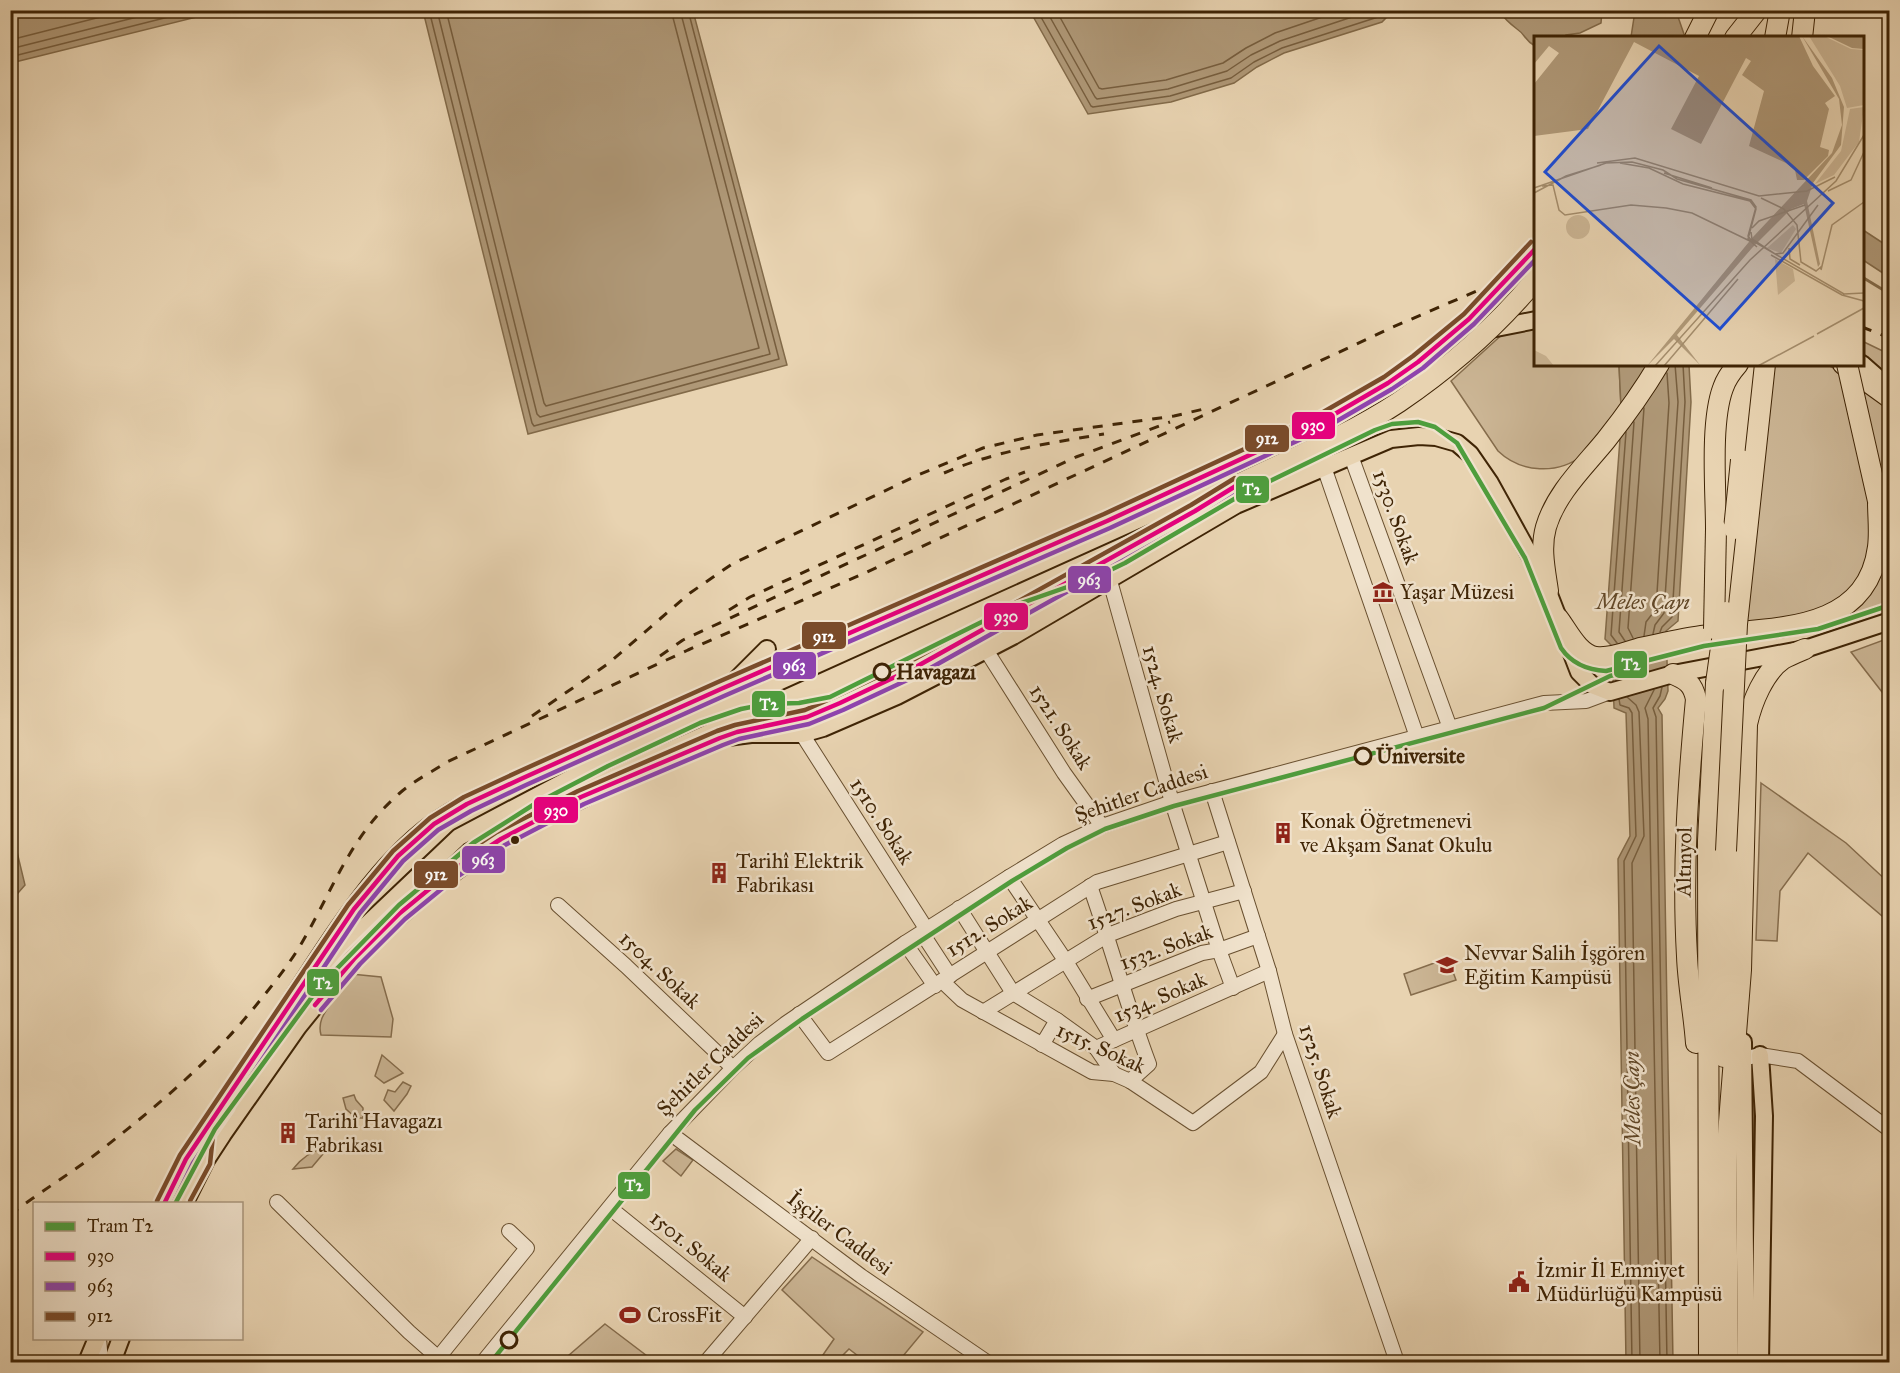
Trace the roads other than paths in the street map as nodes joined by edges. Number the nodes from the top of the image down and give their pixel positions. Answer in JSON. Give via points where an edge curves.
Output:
{"nodes":[{"id":1,"x":1709,"y":10,"type":"edge"},
{"id":2,"x":1757,"y":10,"type":"edge"},
{"id":3,"x":1780,"y":10,"type":"edge"},
{"id":4,"x":1792,"y":10,"type":"edge"},
{"id":5,"x":1805,"y":10,"type":"edge"},
{"id":6,"x":1817,"y":10,"type":"edge"},
{"id":7,"x":1696,"y":36,"type":"edge"},
{"id":8,"x":1737,"y":36,"type":"edge"},
{"id":9,"x":1775,"y":36,"type":"edge"},
{"id":10,"x":1789,"y":36,"type":"edge"},
{"id":11,"x":1802,"y":36,"type":"edge"},
{"id":12,"x":1816,"y":36,"type":"edge"},
{"id":13,"x":1534,"y":249,"type":"edge"},
{"id":14,"x":1534,"y":281,"type":"edge"},
{"id":15,"x":1534,"y":320,"type":"edge"},
{"id":16,"x":1658,"y":366,"type":"edge"},
{"id":17,"x":1736,"y":366,"type":"edge"},
{"id":18,"x":1752,"y":366,"type":"edge"},
{"id":19,"x":1765,"y":366,"type":"edge"},
{"id":20,"x":1845,"y":366,"type":"edge"},
{"id":21,"x":1848,"y":366,"type":"edge"},
{"id":22,"x":1864,"y":366,"type":"edge"},
{"id":23,"x":1890,"y":389,"type":"edge"},
{"id":24,"x":1890,"y":398,"type":"edge"},
{"id":25,"x":1352,"y":456,"type":"junction"},
{"id":26,"x":1324,"y":467,"type":"junction"},
{"id":27,"x":1878,"y":501,"type":"junction"},
{"id":28,"x":1890,"y":530,"type":"edge"},
{"id":29,"x":1110,"y":581,"type":"junction"},
{"id":30,"x":1548,"y":591,"type":"junction"},
{"id":31,"x":1558,"y":618,"type":"junction"},
{"id":32,"x":1885,"y":624,"type":"edge"},
{"id":33,"x":767,"y":649,"type":"dead end"},
{"id":34,"x":1805,"y":649,"type":"junction"},
{"id":35,"x":986,"y":650,"type":"junction"},
{"id":36,"x":1673,"y":674,"type":"junction"},
{"id":37,"x":1716,"y":683,"type":"junction"},
{"id":38,"x":1610,"y":692,"type":"junction"},
{"id":39,"x":702,"y":716,"type":"junction"},
{"id":40,"x":1450,"y":728,"type":"junction"},
{"id":41,"x":802,"y":734,"type":"junction"},
{"id":42,"x":1417,"y":737,"type":"junction"},
{"id":43,"x":720,"y":738,"type":"junction"},
{"id":44,"x":1212,"y":791,"type":"junction"},
{"id":45,"x":1172,"y":802,"type":"junction"},
{"id":46,"x":1102,"y":826,"type":"junction"},
{"id":47,"x":1228,"y":842,"type":"junction"},
{"id":48,"x":1189,"y":853,"type":"junction"},
{"id":49,"x":1009,"y":877,"type":"junction"},
{"id":50,"x":1090,"y":886,"type":"junction"},
{"id":51,"x":1244,"y":891,"type":"junction"},
{"id":52,"x":1203,"y":903,"type":"junction"},
{"id":53,"x":558,"y":904,"type":"dead end"},
{"id":54,"x":958,"y":908,"type":"junction"},
{"id":55,"x":1037,"y":921,"type":"junction"},
{"id":56,"x":924,"y":931,"type":"junction"},
{"id":57,"x":1108,"y":935,"type":"junction"},
{"id":58,"x":1258,"y":936,"type":"junction"},
{"id":59,"x":905,"y":944,"type":"junction"},
{"id":60,"x":1219,"y":950,"type":"junction"},
{"id":61,"x":987,"y":952,"type":"junction"},
{"id":62,"x":1065,"y":960,"type":"junction"},
{"id":63,"x":1741,"y":970,"type":"junction"},
{"id":64,"x":1269,"y":971,"type":"junction"},
{"id":65,"x":942,"y":981,"type":"junction"},
{"id":66,"x":1123,"y":985,"type":"junction"},
{"id":67,"x":1233,"y":988,"type":"junction"},
{"id":68,"x":1013,"y":993,"type":"junction"},
{"id":69,"x":1088,"y":999,"type":"junction"},
{"id":70,"x":983,"y":1012,"type":"junction"},
{"id":71,"x":800,"y":1014,"type":"junction"},
{"id":72,"x":1057,"y":1020,"type":"junction"},
{"id":73,"x":1136,"y":1030,"type":"junction"},
{"id":74,"x":1285,"y":1034,"type":"junction"},
{"id":75,"x":267,"y":1039,"type":"junction"},
{"id":76,"x":1114,"y":1040,"type":"junction"},
{"id":77,"x":1042,"y":1045,"type":"junction"},
{"id":78,"x":1096,"y":1048,"type":"junction"},
{"id":79,"x":1760,"y":1055,"type":"junction"},
{"id":80,"x":1743,"y":1059,"type":"junction"},
{"id":81,"x":733,"y":1068,"type":"junction"},
{"id":82,"x":1114,"y":1074,"type":"junction"},
{"id":83,"x":1130,"y":1081,"type":"junction"},
{"id":84,"x":1707,"y":1130,"type":"junction"},
{"id":85,"x":1890,"y":1130,"type":"edge"},
{"id":86,"x":670,"y":1133,"type":"junction"},
{"id":87,"x":1726,"y":1160,"type":"junction"},
{"id":88,"x":164,"y":1202,"type":"edge"},
{"id":89,"x":185,"y":1202,"type":"edge"},
{"id":90,"x":277,"y":1202,"type":"dead end"},
{"id":91,"x":610,"y":1208,"type":"junction"},
{"id":92,"x":509,"y":1231,"type":"dead end"},
{"id":93,"x":812,"y":1238,"type":"junction"},
{"id":94,"x":745,"y":1317,"type":"junction"},
{"id":95,"x":97,"y":1340,"type":"edge"},
{"id":96,"x":98,"y":1340,"type":"edge"},
{"id":97,"x":120,"y":1340,"type":"edge"},
{"id":98,"x":440,"y":1360,"type":"edge"},
{"id":99,"x":87,"y":1362,"type":"edge"},
{"id":100,"x":101,"y":1362,"type":"edge"},
{"id":101,"x":112,"y":1362,"type":"edge"},
{"id":102,"x":483,"y":1362,"type":"edge"},
{"id":103,"x":706,"y":1362,"type":"edge"},
{"id":104,"x":987,"y":1362,"type":"edge"},
{"id":105,"x":1397,"y":1362,"type":"edge"},
{"id":106,"x":1709,"y":1362,"type":"edge"},
{"id":107,"x":1728,"y":1362,"type":"edge"},
{"id":108,"x":1746,"y":1362,"type":"edge"},
{"id":109,"x":1760,"y":1362,"type":"edge"}],
"edges":[{"from":1,"to":7,"type":"highway"},
{"from":2,"to":8,"type":"highway"},
{"from":3,"to":9,"type":"highway"},
{"from":4,"to":10,"type":"highway"},
{"from":5,"to":11,"type":"highway"},
{"from":6,"to":12,"type":"highway"},
{"from":13,"to":75,"type":"highway","bridge":true,"via":[[1468,319],[1418,362],[1321,422],[1117,517],[466,804],[434,824],[398,856],[354,909]]},
{"from":14,"to":43,"type":"highway","bridge":true,"via":[[1475,341],[1425,382],[1373,417],[1239,484],[943,652],[807,717]]},
{"from":15,"to":39,"type":"main road","via":[[1480,332],[1402,389],[1301,444]]},
{"from":16,"to":30,"type":"highway","via":[[1552,510],[1545,529]]},
{"from":17,"to":37,"type":"highway","bridge":true,"via":[[1722,389],[1718,409]]},
{"from":18,"to":37,"type":"highway","name":"Altınyol","bridge":true},
{"from":19,"to":87,"type":"highway","name":"Altınyol","bridge":true,"via":[[1737,624],[1722,1012]]},
{"from":20,"to":27,"type":"highway","bridge":true},
{"from":21,"to":24,"type":"highway"},
{"from":22,"to":23,"type":"main road"},
{"from":25,"to":26,"type":"main road"},
{"from":25,"to":30,"type":"main road","via":[[1391,440],[1419,436],[1457,443],[1470,454],[1490,483]]},
{"from":25,"to":40,"type":"street","name":"1530. Sokak"},
{"from":26,"to":29,"type":"main road","via":[[1236,505]]},
{"from":26,"to":42,"type":"street"},
{"from":27,"to":28,"type":"highway"},
{"from":27,"to":31,"type":"highway","via":[[1874,563],[1861,587],[1825,618],[1788,627],[1704,635],[1597,657],[1583,651]]},
{"from":29,"to":35,"type":"main road"},
{"from":29,"to":45,"type":"street","name":"1524. Sokak"},
{"from":30,"to":31,"type":"main road"},
{"from":31,"to":38,"type":"main road","via":[[1579,672],[1592,685]]},
{"from":32,"to":34,"type":"main road","name":"Şehitler Caddesi"},
{"from":33,"to":39,"type":"main road"},
{"from":34,"to":36,"type":"main road","name":"Şehitler Caddesi"},
{"from":34,"to":63,"type":"highway","via":[[1782,659],[1769,675],[1756,694],[1748,724]]},
{"from":35,"to":41,"type":"main road","via":[[897,696]]},
{"from":35,"to":46,"type":"street","name":"1521. Sokak"},
{"from":36,"to":38,"type":"main road","name":"Şehitler Caddesi"},
{"from":36,"to":84,"type":"highway","via":[[1688,681],[1696,699],[1684,873],[1699,1102]]},
{"from":37,"to":84,"type":"highway","name":"Altınyol","via":[[1708,841]]},
{"from":38,"to":40,"type":"street","name":"Şehitler Caddesi","via":[[1586,701],[1548,702]]},
{"from":39,"to":75,"type":"main road","via":[[592,767],[459,837],[359,932]]},
{"from":40,"to":42,"type":"street","name":"Şehitler Caddesi"},
{"from":41,"to":43,"type":"main road"},
{"from":41,"to":56,"type":"street","name":"1510. Sokak"},
{"from":42,"to":44,"type":"street","name":"Şehitler Caddesi"},
{"from":43,"to":89,"type":"main road","via":[[500,839],[402,914],[340,975],[298,1027],[206,1160]]},
{"from":44,"to":45,"type":"street","name":"Şehitler Caddesi"},
{"from":44,"to":47,"type":"street","name":"1525. Sokak"},
{"from":45,"to":46,"type":"street","name":"Şehitler Caddesi"},
{"from":45,"to":48,"type":"street","name":"1524. Sokak"},
{"from":46,"to":49,"type":"street","name":"Şehitler Caddesi"},
{"from":47,"to":48,"type":"street","name":"1512. Sokak"},
{"from":47,"to":51,"type":"street","name":"1525. Sokak"},
{"from":48,"to":50,"type":"street","name":"1512. Sokak"},
{"from":48,"to":52,"type":"street","name":"1524. Sokak"},
{"from":49,"to":54,"type":"street","name":"Şehitler Caddesi"},
{"from":49,"to":55,"type":"street"},
{"from":50,"to":55,"type":"street","name":"1512. Sokak"},
{"from":50,"to":57,"type":"street"},
{"from":51,"to":52,"type":"street","name":"1527. Sokak"},
{"from":51,"to":58,"type":"street","name":"1525. Sokak"},
{"from":52,"to":57,"type":"street","name":"1527. Sokak"},
{"from":52,"to":60,"type":"street","name":"1524. Sokak"},
{"from":53,"to":81,"type":"street","name":"1504. Sokak"},
{"from":54,"to":56,"type":"street","name":"Şehitler Caddesi"},
{"from":54,"to":61,"type":"street"},
{"from":55,"to":61,"type":"street","name":"1512. Sokak"},
{"from":55,"to":62,"type":"street"},
{"from":56,"to":59,"type":"street","name":"Şehitler Caddesi"},
{"from":56,"to":65,"type":"street","name":"1510. Sokak"},
{"from":57,"to":62,"type":"street","name":"1527. Sokak"},
{"from":57,"to":66,"type":"street"},
{"from":58,"to":60,"type":"street","name":"1532. Sokak"},
{"from":58,"to":64,"type":"street","name":"1525. Sokak"},
{"from":59,"to":65,"type":"street","name":"1515. Sokak"},
{"from":59,"to":71,"type":"street","name":"Şehitler Caddesi"},
{"from":60,"to":66,"type":"street","name":"1532. Sokak","via":[[1202,953]]},
{"from":60,"to":67,"type":"street","name":"1524. Sokak"},
{"from":61,"to":65,"type":"street","name":"1512. Sokak"},
{"from":61,"to":68,"type":"street"},
{"from":62,"to":68,"type":"street","name":"1527. Sokak"},
{"from":62,"to":69,"type":"street"},
{"from":63,"to":80,"type":"main road"},
{"from":63,"to":87,"type":"highway"},
{"from":64,"to":67,"type":"street","name":"1534. Sokak"},
{"from":64,"to":74,"type":"street","name":"1525. Sokak"},
{"from":65,"to":70,"type":"street","name":"1515. Sokak","via":[[962,1000]]},
{"from":65,"to":71,"type":"street","name":"1512. Sokak","via":[[828,1053]]},
{"from":66,"to":69,"type":"street","name":"1532. Sokak"},
{"from":66,"to":73,"type":"street"},
{"from":67,"to":73,"type":"street","name":"1534. Sokak"},
{"from":68,"to":70,"type":"street","name":"1527. Sokak"},
{"from":68,"to":72,"type":"street"},
{"from":69,"to":76,"type":"street"},
{"from":70,"to":77,"type":"street","name":"1515. Sokak"},
{"from":71,"to":81,"type":"street","name":"Şehitler Caddesi"},
{"from":72,"to":77,"type":"street"},
{"from":72,"to":78,"type":"street"},
{"from":73,"to":76,"type":"street","name":"1534. Sokak"},
{"from":73,"to":83,"type":"street","via":[[1149,1064]]},
{"from":74,"to":83,"type":"street","name":"1515. Sokak","via":[[1261,1071],[1193,1123]]},
{"from":74,"to":105,"type":"street","name":"1525. Sokak"},
{"from":75,"to":88,"type":"main road","via":[[186,1159]]},
{"from":76,"to":78,"type":"street","name":"1534. Sokak"},
{"from":77,"to":82,"type":"street","name":"1515. Sokak","via":[[1092,1072]]},
{"from":78,"to":82,"type":"street","name":"1534. Sokak"},
{"from":79,"to":80,"type":"street"},
{"from":79,"to":85,"type":"street","via":[[1798,1061]]},
{"from":79,"to":109,"type":"main road","via":[[1764,1116]]},
{"from":80,"to":108,"type":"main road"},
{"from":81,"to":86,"type":"street","name":"Şehitler Caddesi"},
{"from":82,"to":83,"type":"street","name":"1515. Sokak"},
{"from":84,"to":106,"type":"highway","name":"Altınyol"},
{"from":86,"to":91,"type":"street","name":"Şehitler Caddesi"},
{"from":86,"to":93,"type":"street","name":"İşçiler Caddesi"},
{"from":87,"to":107,"type":"highway","name":"Altınyol"},
{"from":90,"to":98,"type":"street"},
{"from":91,"to":94,"type":"street","name":"1501. Sokak"},
{"from":91,"to":102,"type":"street","name":"Şehitler Caddesi"},
{"from":92,"to":98,"type":"street","via":[[527,1248]]},
{"from":93,"to":94,"type":"street"},
{"from":93,"to":104,"type":"street","name":"İşçiler Caddesi"},
{"from":94,"to":103,"type":"street"},
{"from":95,"to":99,"type":"main road"},
{"from":96,"to":100,"type":"street"},
{"from":97,"to":101,"type":"main road"}]}
